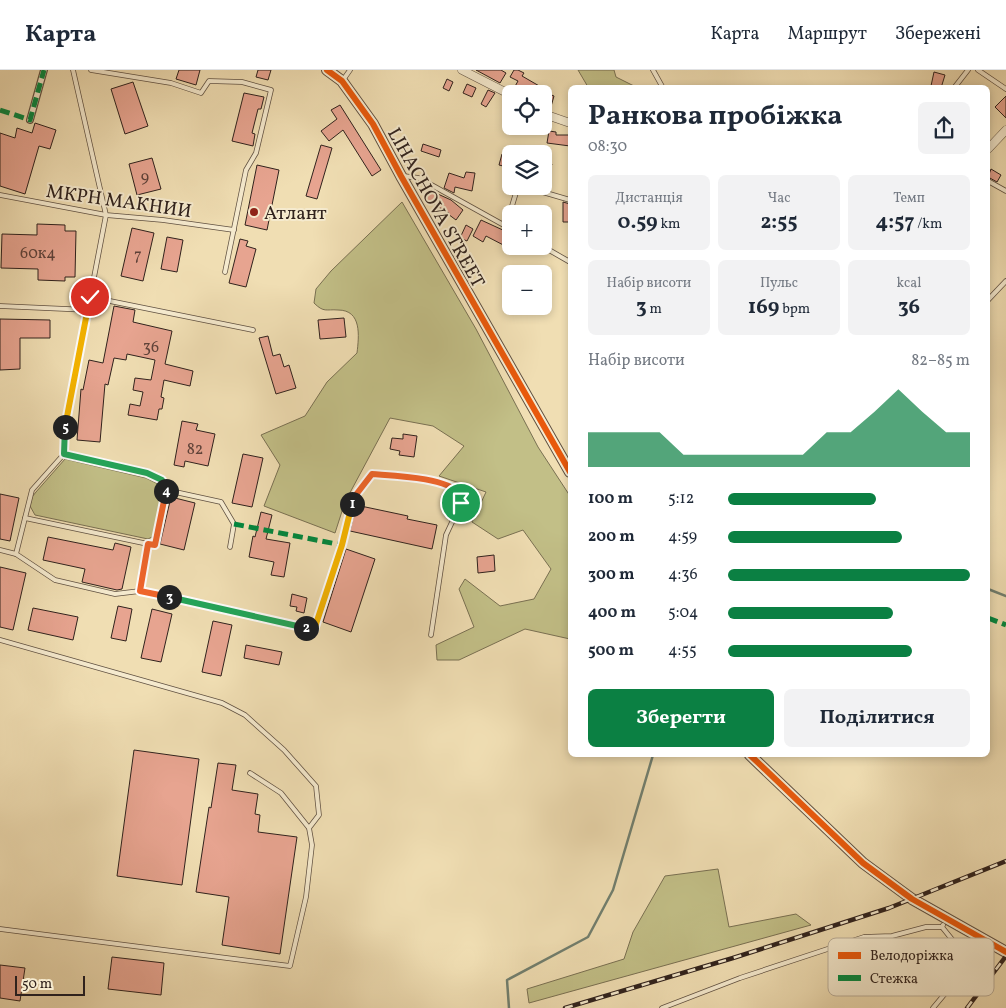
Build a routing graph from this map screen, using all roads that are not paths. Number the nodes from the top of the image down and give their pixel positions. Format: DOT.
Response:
graph roads {
  1 [pos="44,70"];
  2 [pos="73,70"];
  3 [pos="91,70"];
  4 [pos="326,70"];
  5 [pos="350,70"];
  6 [pos="462,70"];
  7 [pos="652,70"];
  8 [pos="968,70"];
  9 [pos="978,70"];
  10 [pos="342,81"];
  11 [pos="662,85"];
  12 [pos="956,85"];
  13 [pos="1006,89"];
  14 [pos="502,90"];
  15 [pos="552,117"];
  16 [pos="30,120"];
  17 [pos="568,122"];
  18 [pos="1006,130"];
  19 [pos="990,147"];
  20 [pos="401,176"];
  21 [pos="990,182"];
  22 [pos="1006,191"];
  23 [pos="0,195"];
  24 [pos="552,195"];
  25 [pos="568,199"];
  26 [pos="106,215"];
  27 [pos="502,224"];
  28 [pos="234,230"];
  29 [pos="552,252"];
  30 [pos="568,261"];
  31 [pos="225,272"];
  32 [pos="1006,281"];
  33 [pos="90,297"];
  34 [pos="990,298"];
  35 [pos="0,306"];
  36 [pos="88,310"];
  37 [pos="253,330"];
  38 [pos="64,454"];
  39 [pos="568,468"];
  40 [pos="166,490"];
  41 [pos="25,518"];
  42 [pos="148,544"];
  43 [pos="230,546"];
  44 [pos="0,550"];
  45 [pos="16,554"];
  46 [pos="140,591"];
  47 [pos="431,635"];
  48 [pos="0,640"];
  49 [pos="752,757"];
  50 [pos="250,773"];
  51 [pos="309,828"];
  52 [pos="944,922"];
  53 [pos="0,929"];
  54 [pos="861,938"];
  55 [pos="954,938"];
  56 [pos="977,938"];
  57 [pos="994,946"];
  58 [pos="828,949"];
  59 [pos="1006,952"];
  60 [pos="943,996"];
  61 [pos="662,1008"];
  62 [pos="933,1008"];
  1 -- 16 [label="street"];
  2 -- 26 [label="lane"];
  3 -- 28 [label="lane"];
  4 -- 10 [label="street, LIHACHOVA STREET"];
  5 -- 10 [label="lane"];
  6 -- 14 [label="street"];
  7 -- 11 [label="lane"];
  8 -- 12 [label="lane"];
  9 -- 13 [label="lane"];
  10 -- 20 [label="street, LIHACHOVA STREET"];
  15 -- 17 [label="street"];
  18 -- 19 [label="street"];
  20 -- 27 [label="lane"];
  20 -- 39 [label="street, LIHACHOVA STREET"];
  21 -- 22 [label="lane"];
  23 -- 26 [label="lane, МКРН МАКНИИ"];
  24 -- 25 [label="lane"];
  26 -- 28 [label="lane, МКРН МАКНИИ"];
  26 -- 33 [label="lane"];
  28 -- 31 [label="lane"];
  29 -- 30 [label="lane"];
  32 -- 34 [label="lane"];
  33 -- 36 [label="lane"];
  33 -- 37 [label="lane"];
  35 -- 36 [label="lane"];
  36 -- 38 [label="lane"];
  38 -- 40 [label="lane"];
  38 -- 41 [label="lane"];
  40 -- 42 [label="lane"];
  40 -- 43 [label="lane"];
  41 -- 42 [label="lane"];
  41 -- 45 [label="lane"];
  42 -- 46 [label="lane"];
  44 -- 45 [label="lane"];
  45 -- 46 [label="lane"];
  46 -- 47 [label="lane"];
  48 -- 51 [label="lane"];
  49 -- 52 [label="street"];
  50 -- 51 [label="lane"];
  51 -- 53 [label="lane"];
  52 -- 54 [label="lane"];
  52 -- 55 [label="lane"];
  52 -- 56 [label="street"];
  57 -- 59 [label="street"];
  58 -- 61 [label="lane"];
  60 -- 62 [label="lane"];
}
